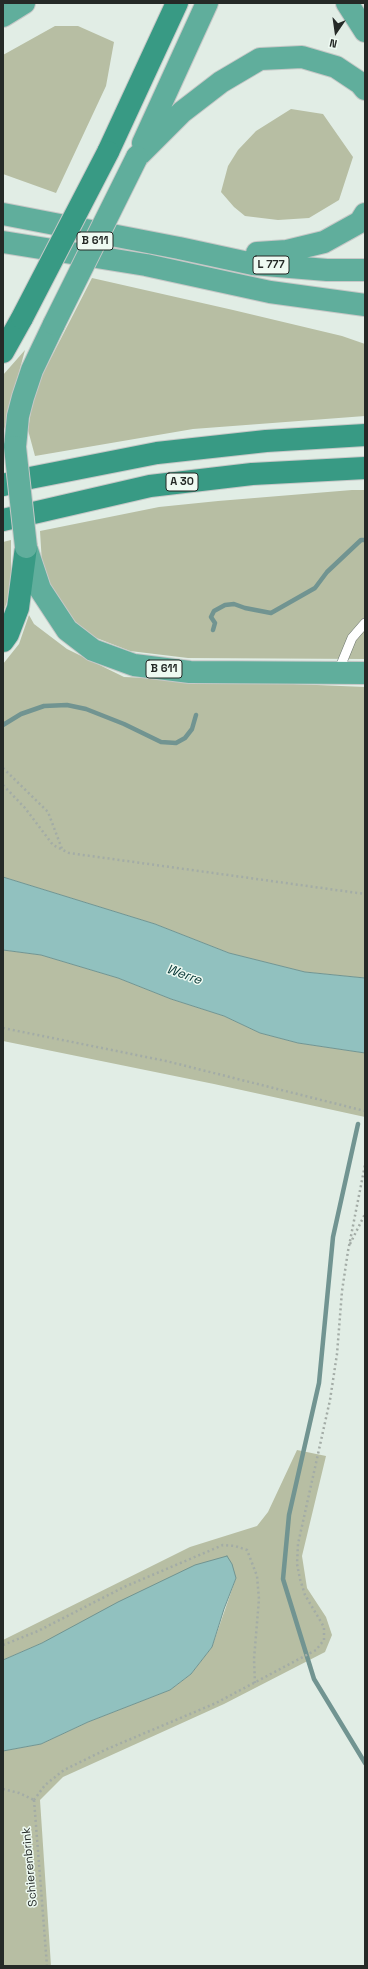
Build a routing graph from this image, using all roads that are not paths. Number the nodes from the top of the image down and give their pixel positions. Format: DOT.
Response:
graph roads {
  1 [pos="24,3"];
  2 [pos="177,3"];
  3 [pos="207,3"];
  4 [pos="347,3"];
  5 [pos="3,16"];
  6 [pos="365,31"];
  7 [pos="365,89"];
  8 [pos="137,157"];
  9 [pos="3,214"];
  10 [pos="365,214"];
  11 [pos="3,242"];
  12 [pos="179,248"];
  13 [pos="365,270"];
  14 [pos="365,305"];
  15 [pos="22,318"];
  16 [pos="3,340"];
  17 [pos="3,352"];
  18 [pos="365,435"];
  19 [pos="365,468"];
  20 [pos="3,485"];
  21 [pos="3,520"];
  22 [pos="26,547"];
  23 [pos="365,623"];
  24 [pos="3,641"];
  25 [pos="338,672"];
  26 [pos="365,673"];
  1 -- 5 [label="highway"];
  2 -- 15 [label="highway, bridge"];
  3 -- 8 [label="highway, B 611"];
  4 -- 6 [label="highway"];
  7 -- 8 [label="highway"];
  8 -- 22 [label="highway, B 611, bridge"];
  9 -- 12 [label="highway, L 777"];
  10 -- 12 [label="highway"];
  11 -- 14 [label="highway, L 777"];
  12 -- 13 [label="highway, L 777"];
  15 -- 16 [label="highway"];
  15 -- 17 [label="highway"];
  18 -- 20 [label="highway"];
  19 -- 21 [label="highway, A 30"];
  22 -- 24 [label="highway"];
  22 -- 25 [label="highway, B 611"];
  23 -- 25 [label="lane"];
  25 -- 26 [label="highway, B 611"];
}
